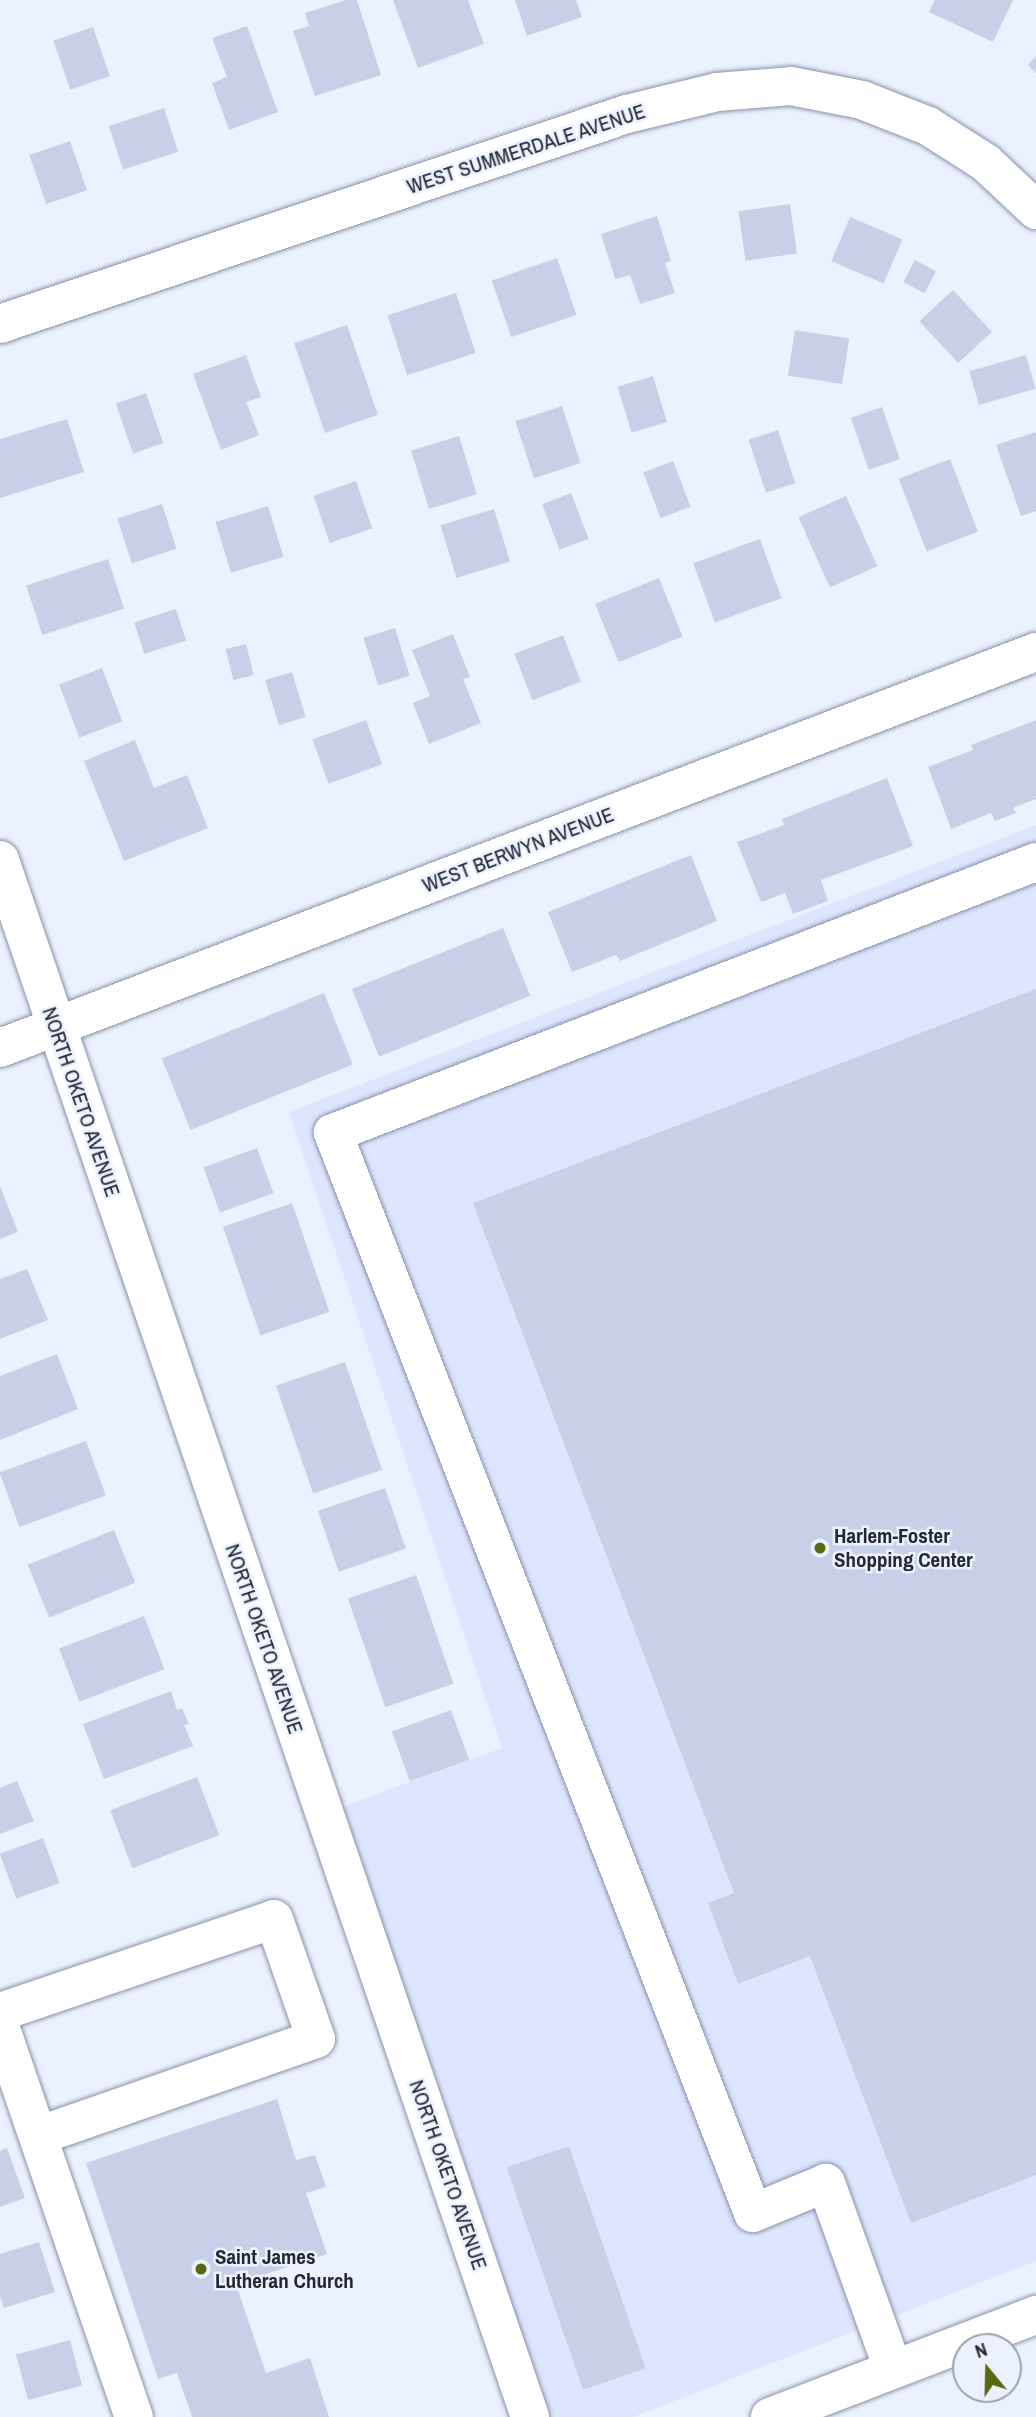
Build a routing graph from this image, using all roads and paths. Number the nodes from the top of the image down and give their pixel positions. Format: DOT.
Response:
graph roads {
  1 [pos="1036,210"];
  2 [pos="0,324"];
  3 [pos="1036,652"];
  4 [pos="0,860"];
  5 [pos="1036,862"];
  6 [pos="55,1027"];
  7 [pos="0,1048"];
  8 [pos="0,2012"];
  9 [pos="0,2026"];
  10 [pos="38,2136"];
  11 [pos="1036,2315"];
  12 [pos="893,2369"];
  13 [pos="134,2417"];
  14 [pos="530,2417"];
  15 [pos="770,2417"];
  1 -- 2 [label="street, WEST SUMMERDALE AVENUE"];
  3 -- 6 [label="street, WEST BERWYN AVENUE"];
  4 -- 6 [label="street, NORTH OKETO AVENUE"];
  5 -- 12 [label="street"];
  6 -- 7 [label="street, WEST BERWYN AVENUE"];
  6 -- 14 [label="street, NORTH OKETO AVENUE"];
  8 -- 10 [label="street"];
  9 -- 10 [label="street"];
  10 -- 13 [label="street"];
  11 -- 12 [label="street"];
  12 -- 15 [label="street"];
}
